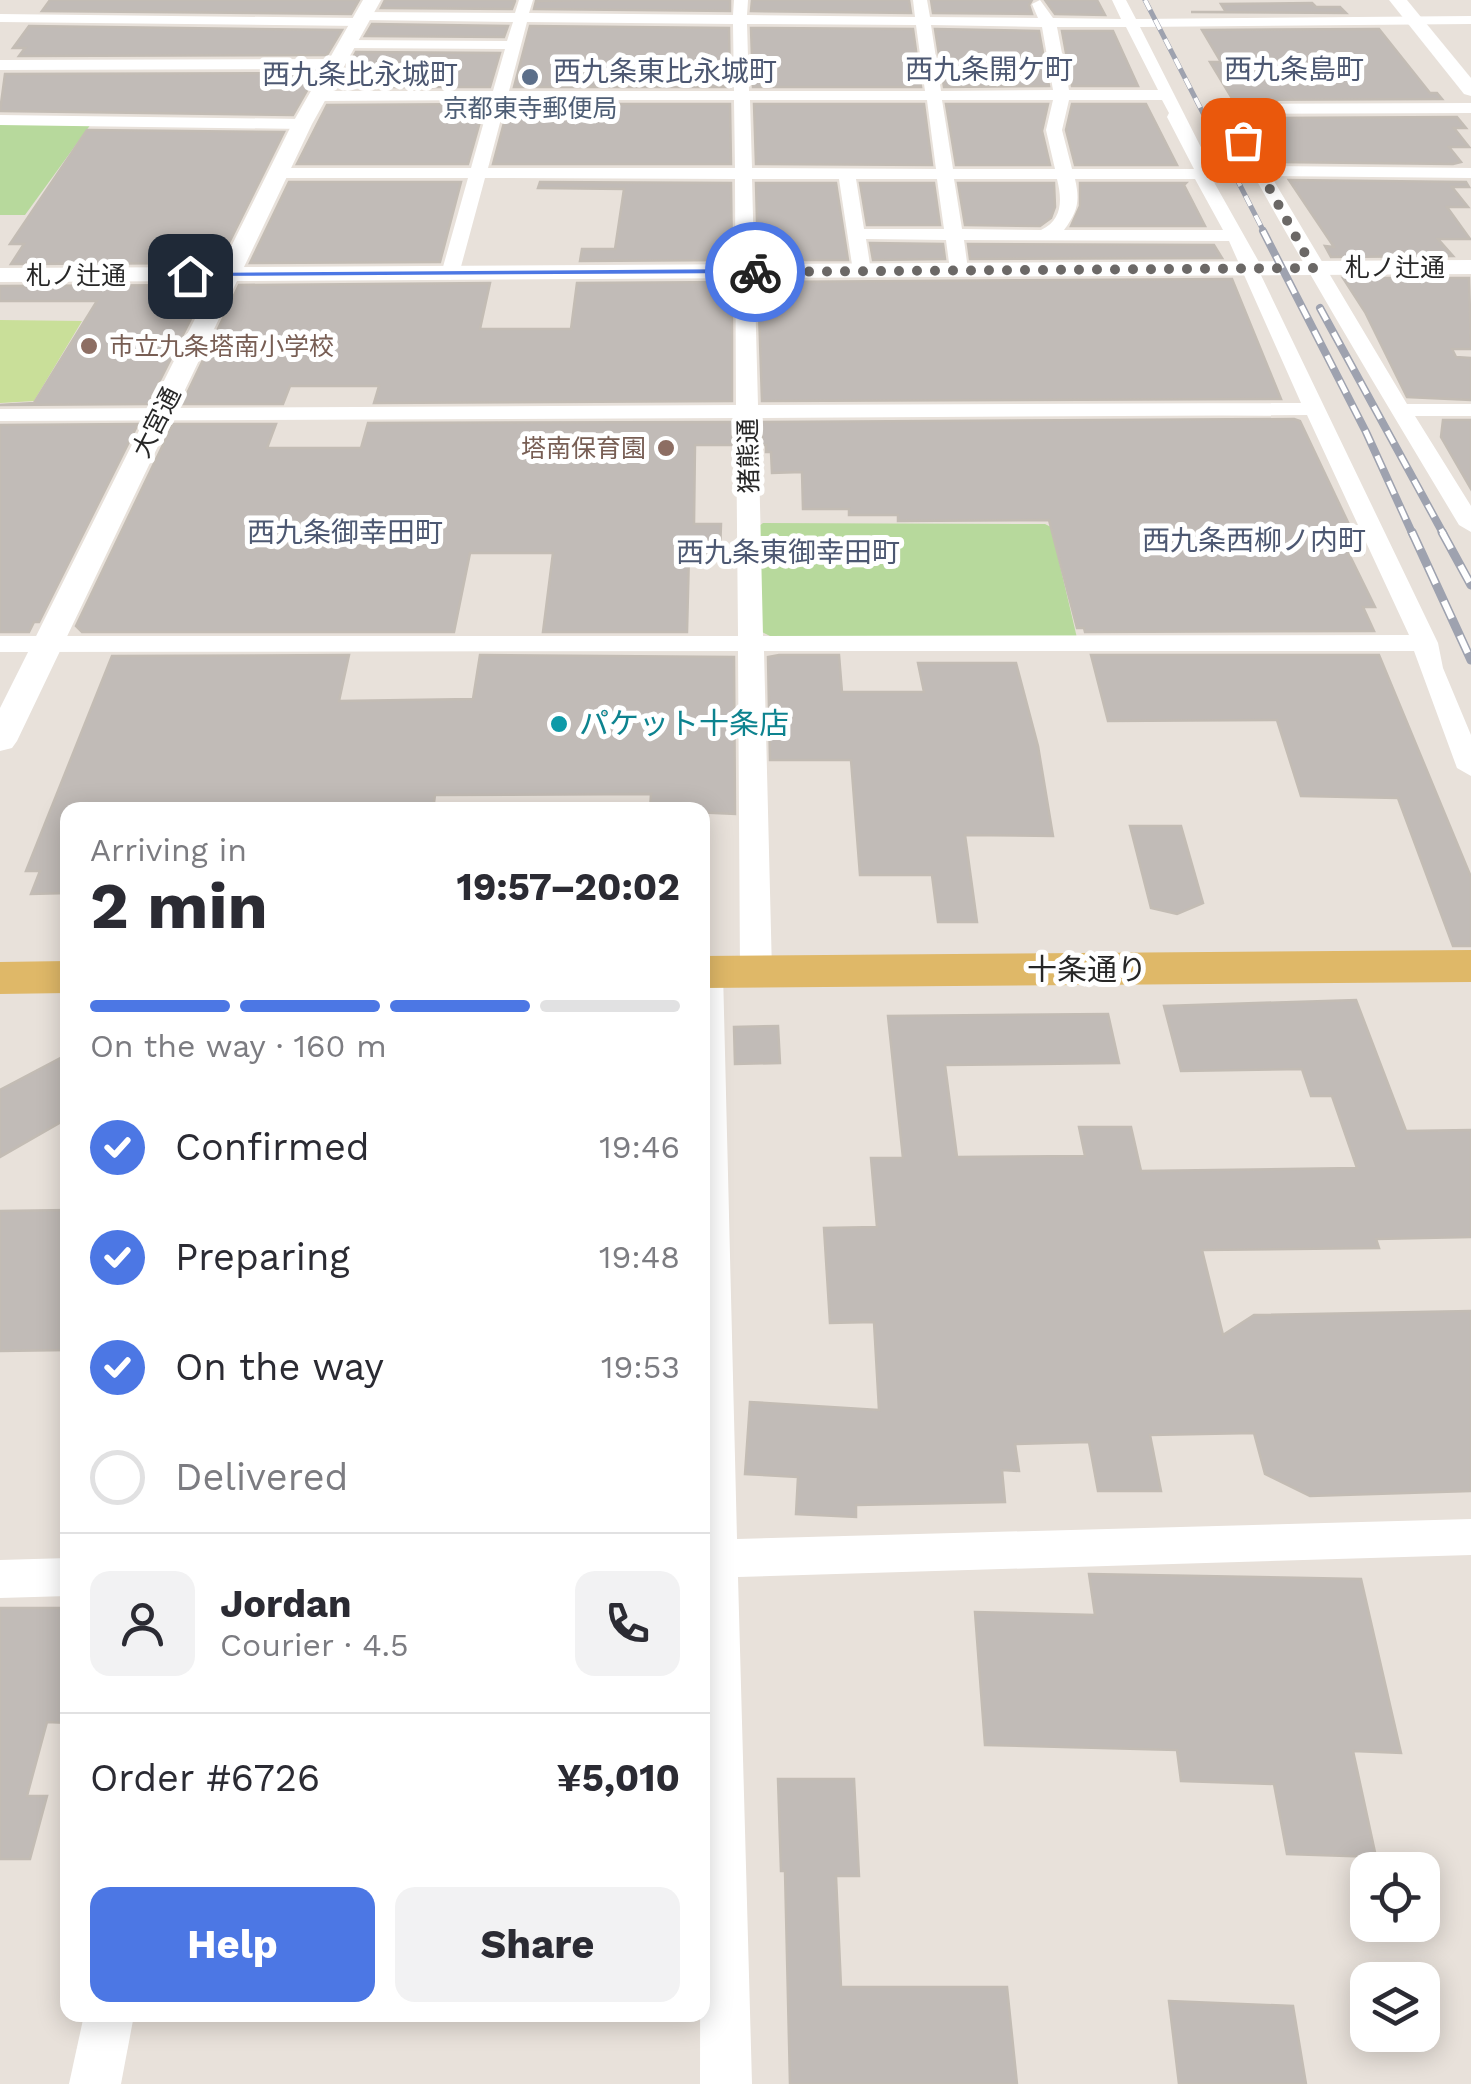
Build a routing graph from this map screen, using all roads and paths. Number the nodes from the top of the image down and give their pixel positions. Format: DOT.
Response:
graph roads {
  1 [pos="39,0"];
  2 [pos="195,0"];
  3 [pos="742,0"];
  4 [pos="920,0"];
  5 [pos="1038,0"];
  6 [pos="1119,0"];
  7 [pos="1398,0"];
  8 [pos="1420,0"];
  9 [pos="1175,7"];
  10 [pos="524,9"];
  11 [pos="0,18"];
  12 [pos="24,18"];
  13 [pos="742,18"];
  14 [pos="176,20"];
  15 [pos="922,20"];
  16 [pos="1413,20"];
  17 [pos="1438,20"];
  18 [pos="1471,20"];
  19 [pos="1046,22"];
  20 [pos="1131,23"];
  21 [pos="1181,23"];
  22 [pos="355,29"];
  23 [pos="12,34"];
  24 [pos="513,45"];
  25 [pos="1471,58"];
  26 [pos="0,66"];
  27 [pos="1466,89"];
  28 [pos="742,94"];
  29 [pos="500,95"];
  30 [pos="935,95"];
  31 [pos="1062,95"];
  32 [pos="1167,95"];
  33 [pos="317,96"];
  34 [pos="1471,108"];
  35 [pos="1177,113"];
  36 [pos="1147,114"];
  37 [pos="1076,115"];
  38 [pos="929,116"];
  39 [pos="958,116"];
  40 [pos="1038,116"];
  41 [pos="1058,116"];
  42 [pos="0,120"];
  43 [pos="302,124"];
  44 [pos="1261,171"];
  45 [pos="281,173"];
  46 [pos="1471,173"];
  47 [pos="477,174"];
  48 [pos="1201,174"];
  49 [pos="743,175"];
  50 [pos="847,175"];
  51 [pos="946,175"];
  52 [pos="1063,175"];
  53 [pos="857,234"];
  54 [pos="954,234"];
  55 [pos="1043,235"];
  56 [pos="1236,236"];
  57 [pos="1471,266"];
  58 [pos="1313,268"];
  59 [pos="1250,269"];
  60 [pos="959,270"];
  61 [pos="745,272"];
  62 [pos="862,272"];
  63 [pos="450,274"];
  64 [pos="0,275"];
  65 [pos="230,276"];
  66 [pos="1318,409"];
  67 [pos="1400,410"];
  68 [pos="1471,410"];
  69 [pos="747,412"];
  70 [pos="160,414"];
  71 [pos="0,415"];
  72 [pos="1471,525"];
  73 [pos="750,643"];
  74 [pos="1424,643"];
  75 [pos="0,644"];
  76 [pos="46,644"];
  77 [pos="0,741"];
  78 [pos="1471,768"];
  79 [pos="1471,966"];
  80 [pos="710,972"];
  81 [pos="756,972"];
  82 [pos="0,978"];
  83 [pos="60,978"];
  84 [pos="1471,1537"];
  85 [pos="710,1559"];
  86 [pos="60,1578"];
  87 [pos="0,1580"];
  88 [pos="108,2022"];
  89 [pos="95,2084"];
  90 [pos="726,2084"];
  1 -- 12 [label="street"];
  2 -- 14 [label="street"];
  3 -- 13 [label="street, 猪熊通"];
  4 -- 15 [label="street"];
  5 -- 19 [label="street"];
  6 -- 20 [label="street"];
  7 -- 16 [label="street"];
  8 -- 17 [label="street"];
  9 -- 21 [label="street"];
  10 -- 13 [label="street"];
  10 -- 22 [label="street"];
  10 -- 24 [label="street"];
  11 -- 12 [label="street"];
  12 -- 14 [label="street"];
  12 -- 23 [label="street"];
  13 -- 15 [label="street"];
  13 -- 28 [label="street, 猪熊通"];
  14 -- 22 [label="street"];
  15 -- 19 [label="street"];
  15 -- 30 [label="street"];
  16 -- 17 [label="street"];
  16 -- 21 [label="street"];
  16 -- 27 [label="street"];
  17 -- 18 [label="street"];
  17 -- 25 [label="street"];
  19 -- 20 [label="street"];
  19 -- 31 [label="street"];
  20 -- 21 [label="street"];
  20 -- 32 [label="street"];
  22 -- 24 [label="street"];
  22 -- 26 [label="street"];
  22 -- 33 [label="street, 大宮通"];
  24 -- 29 [label="street"];
  28 -- 29 [label="street"];
  28 -- 30 [label="street"];
  28 -- 49 [label="street, 猪熊通"];
  29 -- 33 [label="street"];
  29 -- 47 [label="street"];
  30 -- 31 [label="street"];
  30 -- 38 [label="street"];
  31 -- 32 [label="street"];
  31 -- 41 [label="street"];
  32 -- 35 [label="street"];
  33 -- 43 [label="street, 大宮通"];
  34 -- 44 [label="street"];
  35 -- 36 [label="street"];
  35 -- 48 [label="street"];
  37 -- 41 [label="street"];
  38 -- 39 [label="street"];
  38 -- 51 [label="street"];
  40 -- 41 [label="street"];
  41 -- 52 [label="street"];
  42 -- 43 [label="street"];
  43 -- 45 [label="street, 大宮通"];
  44 -- 46 [label="street"];
  44 -- 58 [label="street"];
  45 -- 47 [label="street"];
  45 -- 65 [label="street, 大宮通"];
  47 -- 49 [label="street"];
  47 -- 63 [label="street"];
  48 -- 52 [label="street"];
  48 -- 56 [label="street"];
  49 -- 50 [label="street"];
  49 -- 61 [label="street, 猪熊通"];
  50 -- 51 [label="street"];
  50 -- 53 [label="street"];
  51 -- 52 [label="street"];
  51 -- 54 [label="street"];
  52 -- 55 [label="street"];
  53 -- 54 [label="street"];
  53 -- 62 [label="street"];
  54 -- 55 [label="street"];
  54 -- 60 [label="street"];
  55 -- 56 [label="street"];
  56 -- 59 [label="street"];
  57 -- 58 [label="street, 札ノ辻通"];
  58 -- 59 [label="street, 札ノ辻通"];
  58 -- 67 [label="street"];
  59 -- 60 [label="street, 札ノ辻通"];
  59 -- 66 [label="street"];
  60 -- 62 [label="street, 札ノ辻通"];
  61 -- 62 [label="street, 札ノ辻通"];
  61 -- 63 [label="street, 札ノ辻通"];
  61 -- 69 [label="street, 猪熊通"];
  63 -- 65 [label="street, 札ノ辻通"];
  64 -- 65 [label="street, 札ノ辻通"];
  65 -- 70 [label="street, 大宮通"];
  66 -- 69 [label="street"];
  66 -- 74 [label="street"];
  67 -- 68 [label="street"];
  67 -- 72 [label="street"];
  69 -- 70 [label="street"];
  69 -- 73 [label="street, 猪熊通"];
  70 -- 71 [label="street"];
  70 -- 76 [label="street, 大宮通"];
  73 -- 74 [label="street"];
  73 -- 76 [label="street"];
  73 -- 81 [label="street, 猪熊通"];
  74 -- 78 [label="street"];
  75 -- 76 [label="street"];
  76 -- 77 [label="street, 大宮通"];
  79 -- 81 [label="main road, 十条通り"];
  80 -- 81 [label="main road, 十条通り"];
  82 -- 83 [label="main road"];
  84 -- 85 [label="street"];
  85 -- 90 [label="street"];
  86 -- 87 [label="street"];
  88 -- 89 [label="street"];
}
